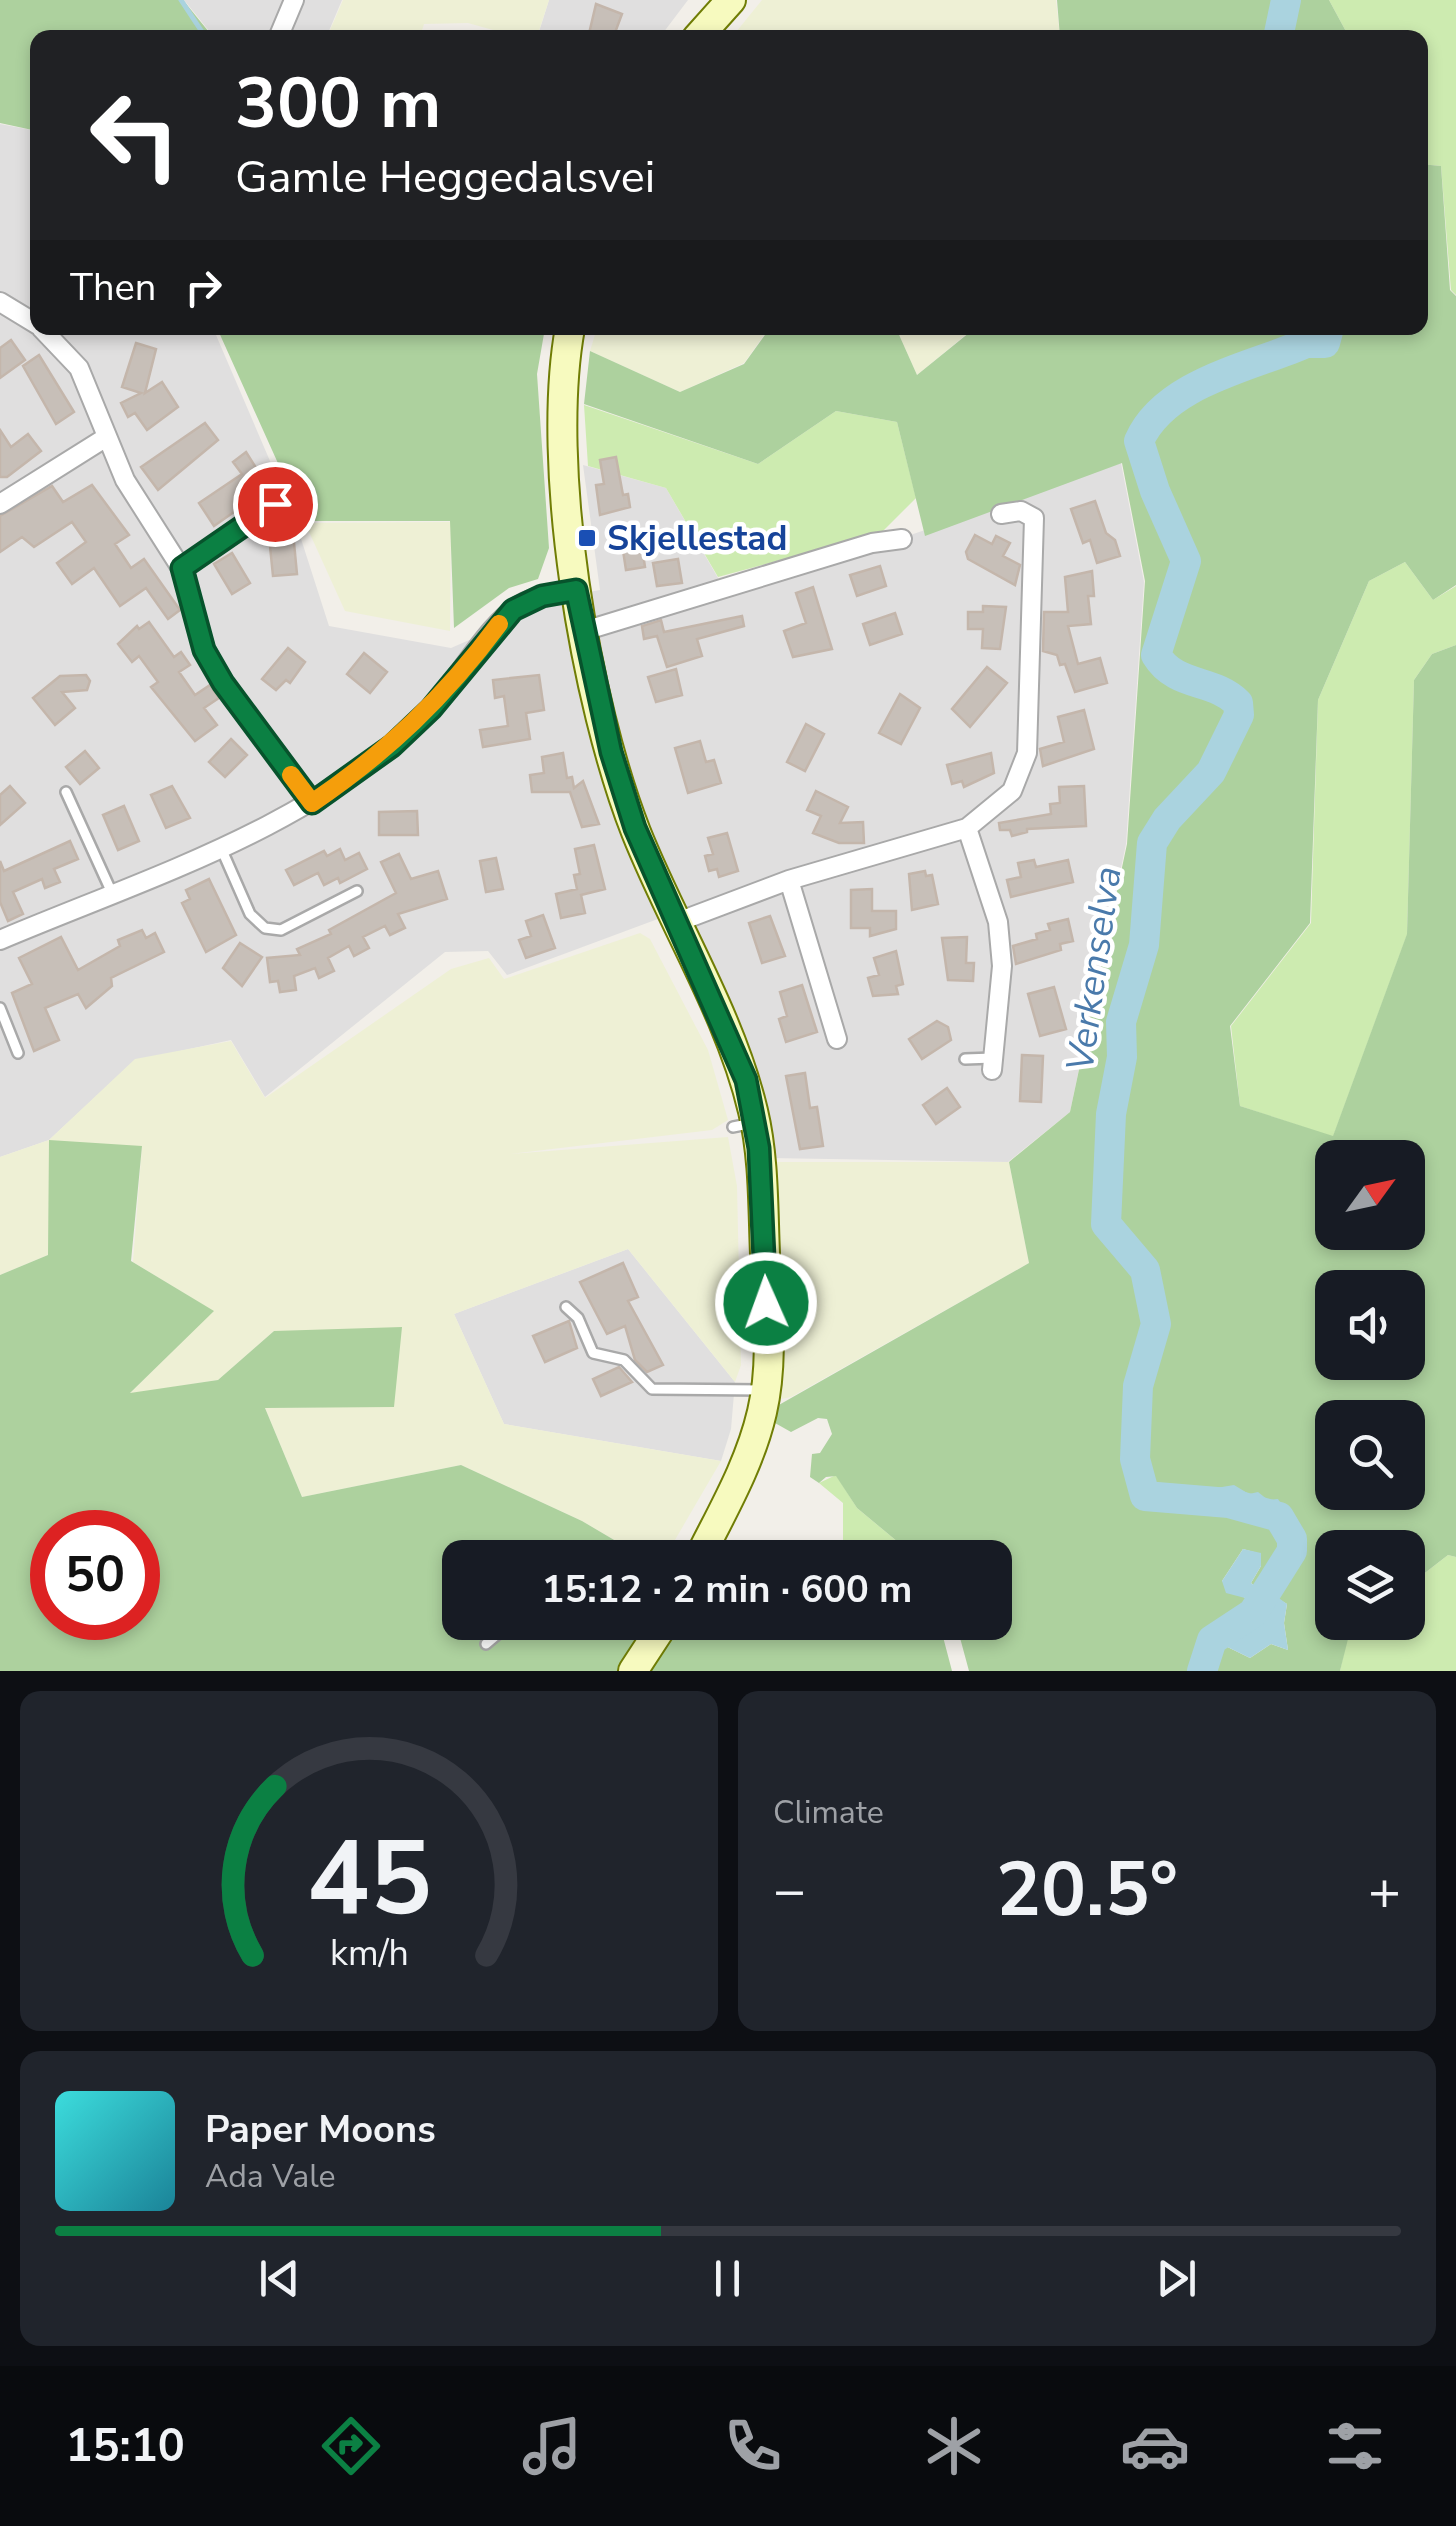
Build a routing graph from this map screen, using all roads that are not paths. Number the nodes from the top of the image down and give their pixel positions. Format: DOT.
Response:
graph roads {
  1 [pos="294,0"];
  2 [pos="731,0"];
  3 [pos="281,30"];
  4 [pos="704,30"];
  5 [pos="0,302"];
  6 [pos="30,320"];
  7 [pos="47,335"];
  8 [pos="569,335"];
  9 [pos="106,438"];
  10 [pos="0,504"];
  11 [pos="275,504"];
  12 [pos="1001,514"];
  13 [pos="902,540"];
  14 [pos="182,568"];
  15 [pos="576,590"];
  16 [pos="584,632"];
  17 [pos="66,792"];
  18 [pos="312,803"];
  19 [pos="967,828"];
  20 [pos="220,848"];
  21 [pos="789,880"];
  22 [pos="357,891"];
  23 [pos="112,893"];
  24 [pos="674,923"];
  25 [pos="0,940"];
  26 [pos="0,1008"];
  27 [pos="836,1040"];
  28 [pos="18,1053"];
  29 [pos="965,1059"];
  30 [pos="993,1064"];
  31 [pos="566,1308"];
  32 [pos="766,1390"];
  33 [pos="709,1540"];
  34 [pos="491,1640"];
  35 [pos="653,1640"];
  36 [pos="486,1644"];
  37 [pos="633,1671"];
  1 -- 3 [label="street"];
  2 -- 4 [label="main road"];
  5 -- 6 [label="street"];
  7 -- 9 [label="street"];
  8 -- 15 [label="main road"];
  9 -- 10 [label="street"];
  9 -- 14 [label="street"];
  11 -- 14 [label="lane"];
  12 -- 19 [label="street"];
  13 -- 16 [label="street"];
  14 -- 18 [label="street"];
  15 -- 16 [label="main road"];
  15 -- 18 [label="street"];
  16 -- 24 [label="main road"];
  17 -- 23 [label="lane"];
  18 -- 20 [label="street"];
  19 -- 21 [label="street"];
  19 -- 30 [label="street"];
  20 -- 22 [label="lane"];
  20 -- 23 [label="street"];
  21 -- 24 [label="street"];
  21 -- 27 [label="street"];
  23 -- 25 [label="street"];
  24 -- 32 [label="main road"];
  26 -- 28 [label="lane"];
  29 -- 30 [label="lane"];
  31 -- 32 [label="lane"];
  32 -- 33 [label="main road"];
  34 -- 36 [label="lane"];
  35 -- 37 [label="main road"];
}
